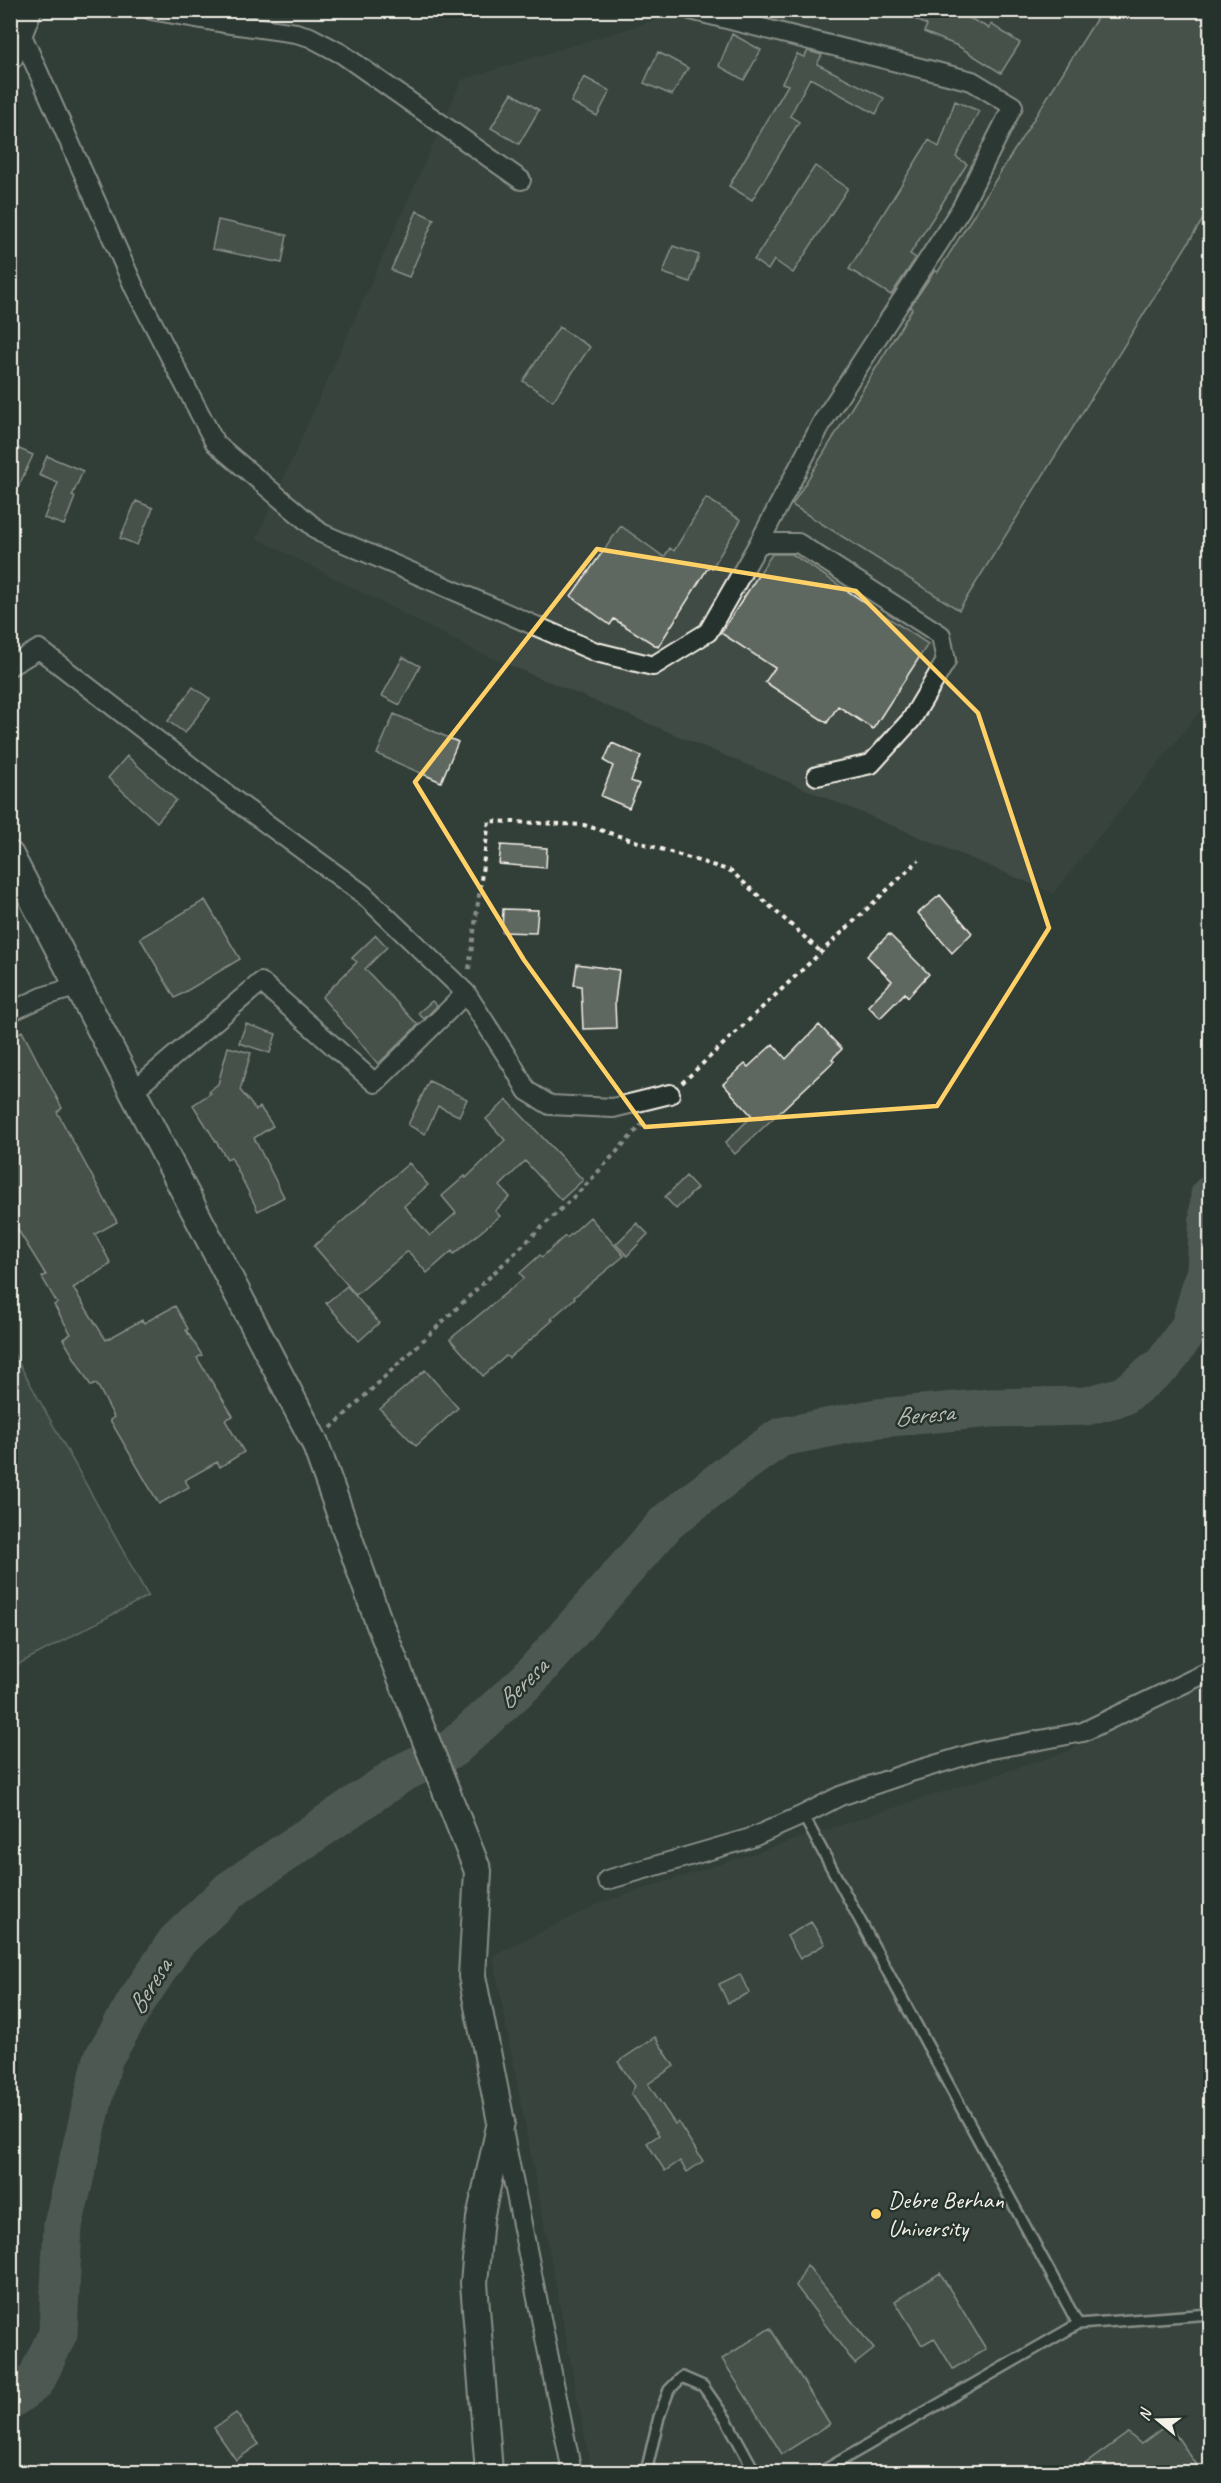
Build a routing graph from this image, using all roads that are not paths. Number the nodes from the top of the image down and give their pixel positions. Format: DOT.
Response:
graph roads {
  1 [pos="151,10"];
  2 [pos="239,10"];
  3 [pos="691,10"];
  4 [pos="24,21"];
  5 [pos="224,23"];
  6 [pos="10,56"];
  7 [pos="521,180"];
  8 [pos="759,543"];
  9 [pos="10,666"];
  10 [pos="817,776"];
  11 [pos="10,855"];
  12 [pos="79,986"];
  13 [pos="466,993"];
  14 [pos="10,1012"];
  15 [pos="133,1091"];
  16 [pos="670,1094"];
  17 [pos="1210,1671"];
  18 [pos="803,1815"];
  19 [pos="607,1880"];
  20 [pos="501,2122"];
  21 [pos="1210,2314"];
  22 [pos="1078,2324"];
  23 [pos="489,2472"];
  24 [pos="572,2472"];
  25 [pos="646,2472"];
  26 [pos="755,2472"];
  27 [pos="821,2472"];
  1 -- 5 [label="street"];
  2 -- 5 [label="street"];
  3 -- 8 [label="street"];
  4 -- 6 [label="main road"];
  4 -- 8 [label="street"];
  5 -- 7 [label="street"];
  8 -- 10 [label="street"];
  9 -- 13 [label="street"];
  11 -- 12 [label="main road"];
  12 -- 14 [label="street"];
  12 -- 15 [label="main road"];
  13 -- 15 [label="street"];
  13 -- 16 [label="street"];
  15 -- 20 [label="main road"];
  17 -- 18 [label="street"];
  18 -- 19 [label="street"];
  18 -- 22 [label="lane"];
  20 -- 23 [label="main road"];
  20 -- 24 [label="street"];
  21 -- 22 [label="lane"];
  22 -- 27 [label="lane"];
  25 -- 26 [label="lane"];
}
